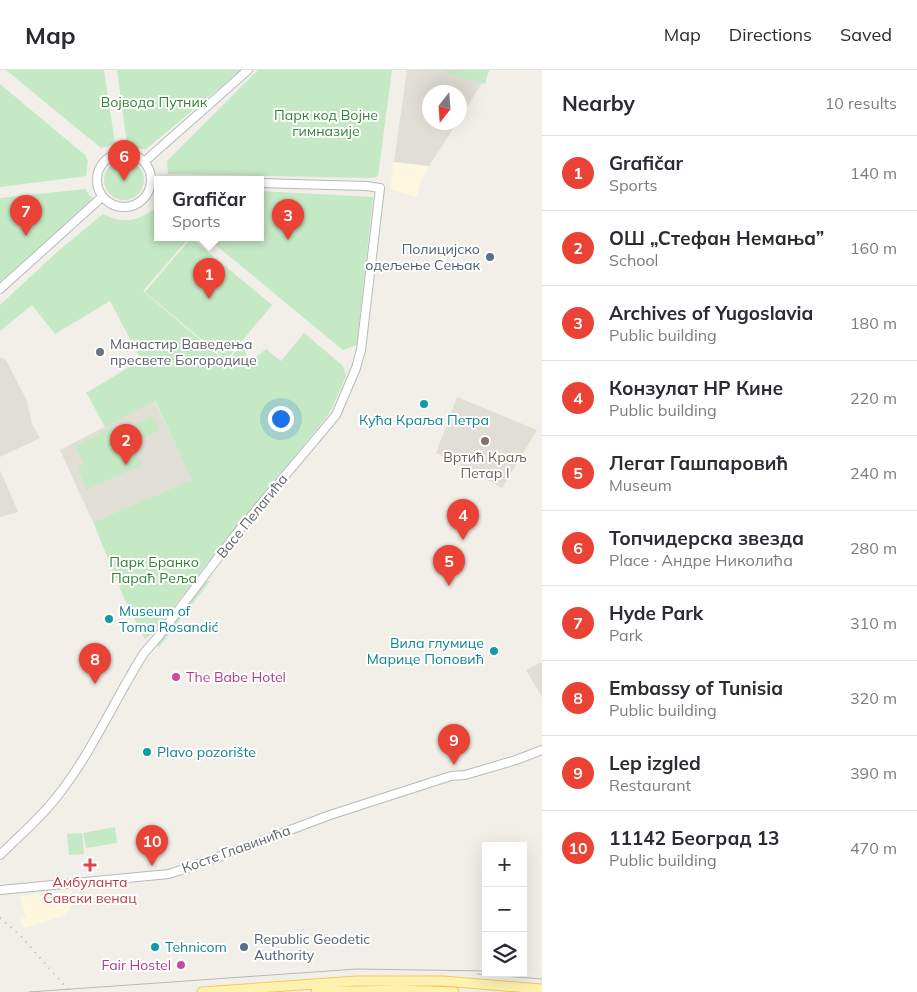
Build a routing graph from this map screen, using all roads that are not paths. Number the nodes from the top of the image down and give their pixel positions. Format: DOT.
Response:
graph roads {
  1 [pos="248,70"];
  2 [pos="144,162"];
  3 [pos="154,180"];
  4 [pos="264,183"];
  5 [pos="102,197"];
  6 [pos="0,290"];
  7 [pos="542,750"];
  8 [pos="0,855"];
  9 [pos="0,890"];
  10 [pos="542,989"];
  11 [pos="202,992"];
  12 [pos="316,992"];
  13 [pos="454,992"];
  1 -- 2 [label="street"];
  2 -- 3 [label="street"];
  2 -- 5 [label="street"];
  3 -- 5 [label="street"];
  4 -- 8 [label="street, Васе Пелагића"];
  5 -- 6 [label="street"];
  7 -- 9 [label="street, Косте Главинића"];
  10 -- 11 [label="main road"];
  12 -- 13 [label="main road"];
}
